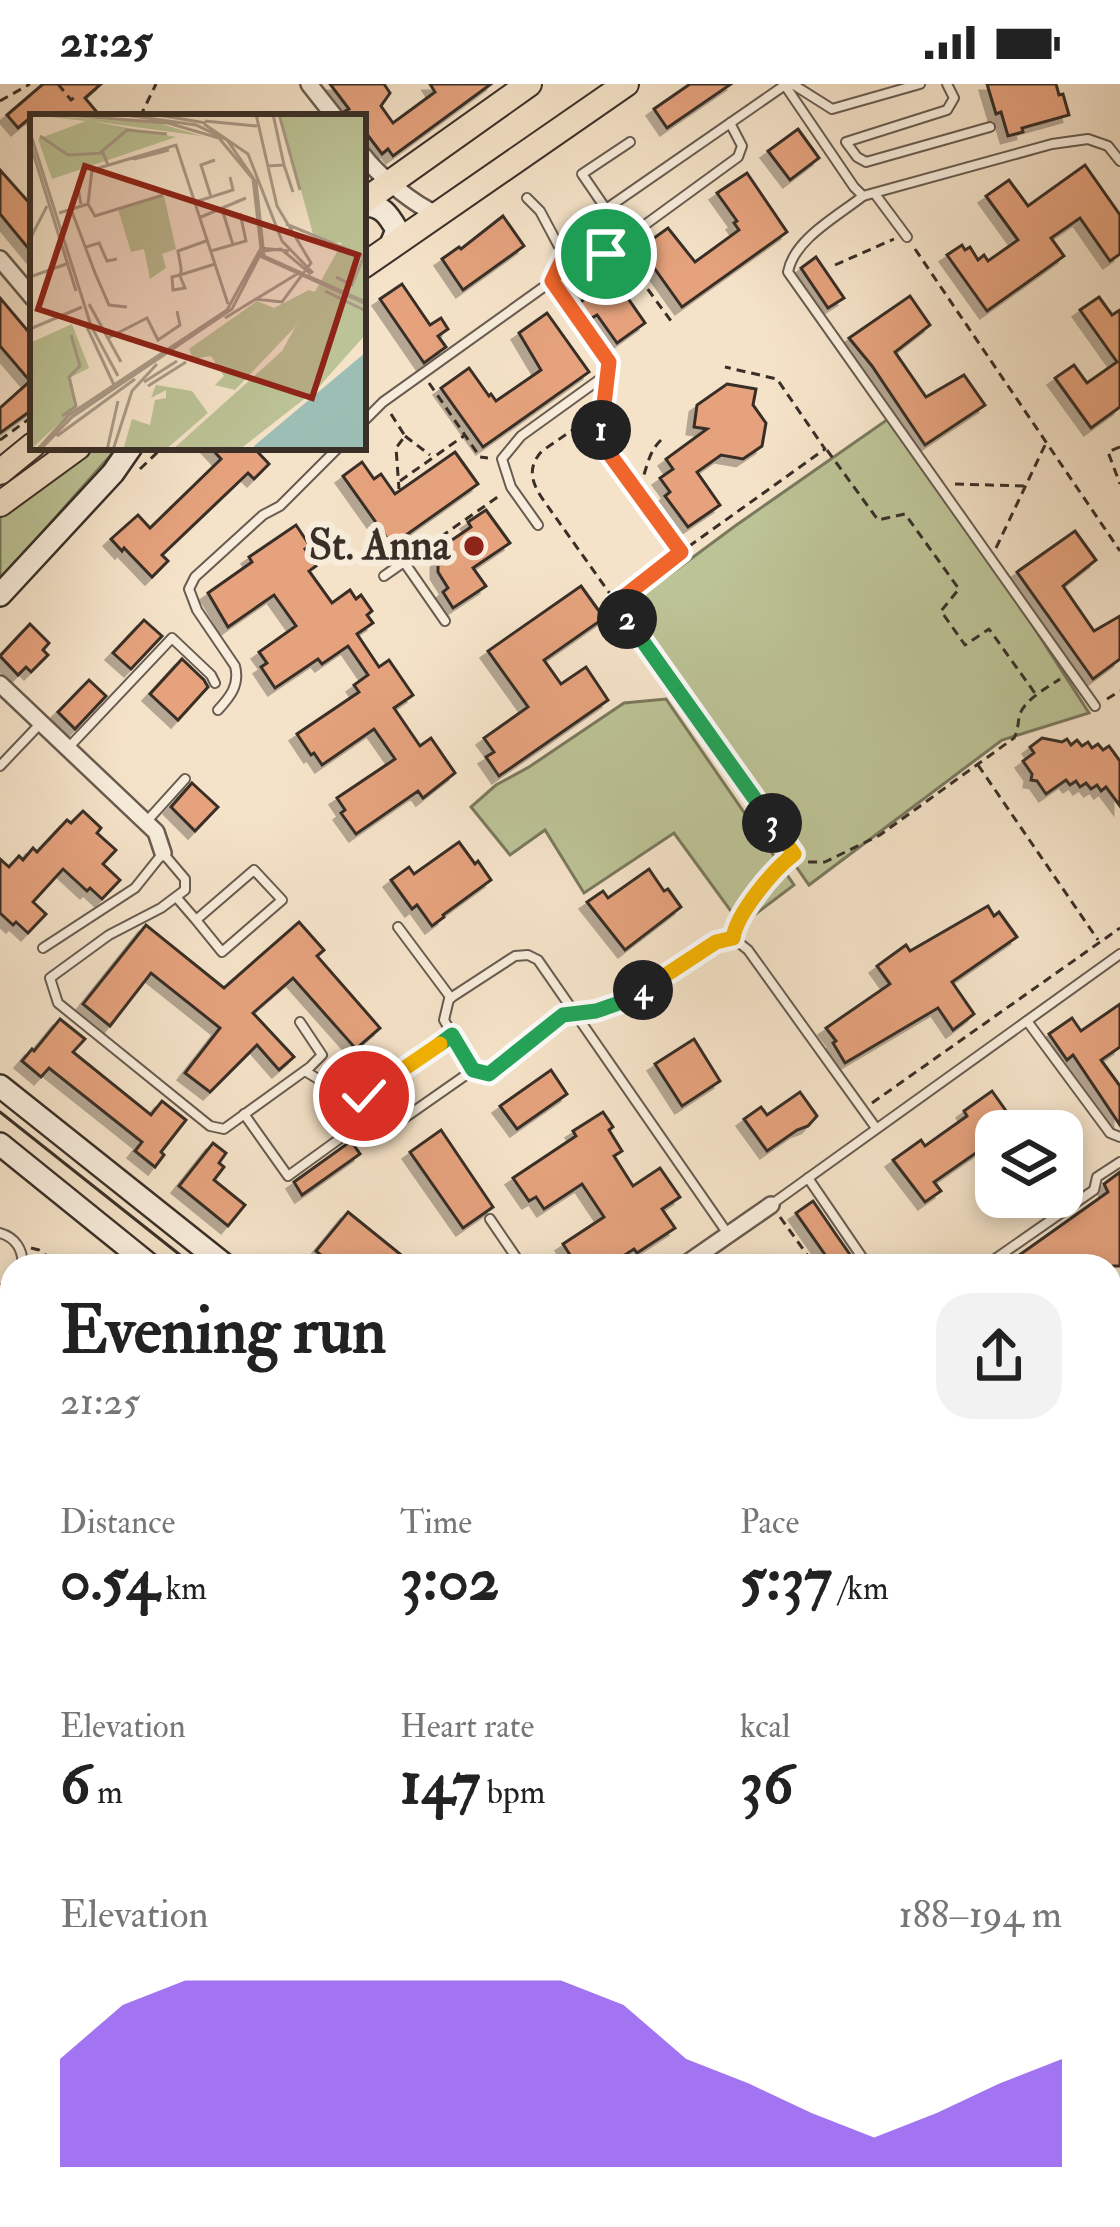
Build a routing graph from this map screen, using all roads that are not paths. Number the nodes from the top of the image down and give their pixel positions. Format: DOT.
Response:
graph roads {
  1 [pos="309,84"];
  2 [pos="530,84"];
  3 [pos="626,84"];
  4 [pos="785,84"];
  5 [pos="794,84"];
  6 [pos="920,84"];
  7 [pos="946,84"];
  8 [pos="332,114"];
  9 [pos="730,123"];
  10 [pos="990,128"];
  11 [pos="630,142"];
  12 [pos="366,159"];
  13 [pos="1120,161"];
  14 [pos="392,182"];
  15 [pos="875,194"];
  16 [pos="863,196"];
  17 [pos="527,198"];
  18 [pos="366,201"];
  19 [pos="366,203"];
  20 [pos="606,208"];
  21 [pos="437,214"];
  22 [pos="591,237"];
  23 [pos="907,237"];
  24 [pos="390,248"];
  25 [pos="564,256"];
  26 [pos="0,259"];
  27 [pos="366,264"];
  28 [pos="552,281"];
  29 [pos="30,294"];
  30 [pos="366,419"];
  31 [pos="30,444"];
  32 [pos="30,446"];
  33 [pos="74,450"];
  34 [pos="128,450"];
  35 [pos="140,450"];
  36 [pos="336,450"];
  37 [pos="0,458"];
  38 [pos="0,472"];
  39 [pos="113,473"];
  40 [pos="0,504"];
  41 [pos="538,525"];
  42 [pos="384,576"];
  43 [pos="0,595"];
  44 [pos="446,621"];
  45 [pos="214,683"];
  46 [pos="0,684"];
  47 [pos="1095,706"];
  48 [pos="218,710"];
  49 [pos="41,723"];
  50 [pos="68,748"];
  51 [pos="0,766"];
  52 [pos="185,779"];
  53 [pos="146,822"];
  54 [pos="164,853"];
  55 [pos="177,898"];
  56 [pos="196,920"];
  57 [pos="398,927"];
  58 [pos="43,947"];
  59 [pos="1120,954"];
  60 [pos="451,998"];
  61 [pos="573,1013"];
  62 [pos="1027,1021"];
  63 [pos="301,1022"];
  64 [pos="452,1035"];
  65 [pos="473,1070"];
  66 [pos="304,1071"];
  67 [pos="0,1086"];
  68 [pos="244,1114"];
  69 [pos="876,1128"];
  70 [pos="1120,1137"];
  71 [pos="0,1144"];
  72 [pos="1120,1162"];
  73 [pos="808,1178"];
  74 [pos="771,1205"];
  75 [pos="490,1219"];
  76 [pos="0,1233"];
  77 [pos="728,1235"];
  78 [pos="21,1254"];
  79 [pos="136,1254"];
  80 [pos="211,1254"];
  81 [pos="514,1254"];
  82 [pos="700,1254"];
  83 [pos="860,1254"];
  84 [pos="1003,1254"];
  1 -- 8 [label="street"];
  2 -- 14 [label="main road"];
  3 -- 21 [label="main road"];
  4 -- 5 [label="lane"];
  4 -- 9 [label="lane"];
  4 -- 16 [label="lane"];
  5 -- 6 [label="lane"];
  7 -- 10 [label="lane"];
  9 -- 20 [label="lane"];
  9 -- 22 [label="lane"];
  11 -- 20 [label="lane"];
  12 -- 14 [label="street"];
  13 -- 15 [label="lane"];
  14 -- 18 [label="main road"];
  14 -- 21 [label="street"];
  15 -- 16 [label="lane"];
  15 -- 23 [label="lane"];
  16 -- 47 [label="lane"];
  17 -- 25 [label="lane"];
  19 -- 24 [label="main road"];
  20 -- 22 [label="lane"];
  21 -- 24 [label="main road"];
  22 -- 25 [label="lane"];
  24 -- 27 [label="main road"];
  25 -- 28 [label="lane"];
  26 -- 29 [label="street"];
  28 -- 30 [label="lane"];
  28 -- 41 [label="lane"];
  31 -- 37 [label="main road"];
  32 -- 38 [label="main road"];
  33 -- 40 [label="main road"];
  34 -- 39 [label="main road"];
  35 -- 39 [label="main road"];
  36 -- 48 [label="lane"];
  39 -- 43 [label="main road"];
  42 -- 44 [label="lane"];
  45 -- 50 [label="lane"];
  46 -- 49 [label="street"];
  49 -- 50 [label="street"];
  49 -- 51 [label="lane"];
  50 -- 53 [label="street"];
  52 -- 53 [label="lane"];
  53 -- 54 [label="street"];
  54 -- 55 [label="lane"];
  54 -- 58 [label="lane"];
  55 -- 56 [label="lane"];
  55 -- 68 [label="lane"];
  56 -- 56 [label="lane"];
  57 -- 60 [label="lane"];
  59 -- 62 [label="lane"];
  60 -- 61 [label="lane"];
  60 -- 64 [label="lane"];
  61 -- 65 [label="lane"];
  61 -- 69 [label="lane"];
  61 -- 77 [label="lane"];
  62 -- 69 [label="lane"];
  62 -- 70 [label="lane"];
  63 -- 66 [label="lane"];
  64 -- 65 [label="lane"];
  64 -- 65 [label="lane"];
  66 -- 68 [label="lane"];
  66 -- 68 [label="lane"];
  67 -- 80 [label="main road"];
  69 -- 73 [label="lane"];
  71 -- 79 [label="main road"];
  72 -- 84 [label="lane"];
  73 -- 74 [label="lane"];
  73 -- 83 [label="lane"];
  74 -- 77 [label="street"];
  75 -- 81 [label="lane"];
  76 -- 78 [label="lane"];
  77 -- 82 [label="street"];
}
